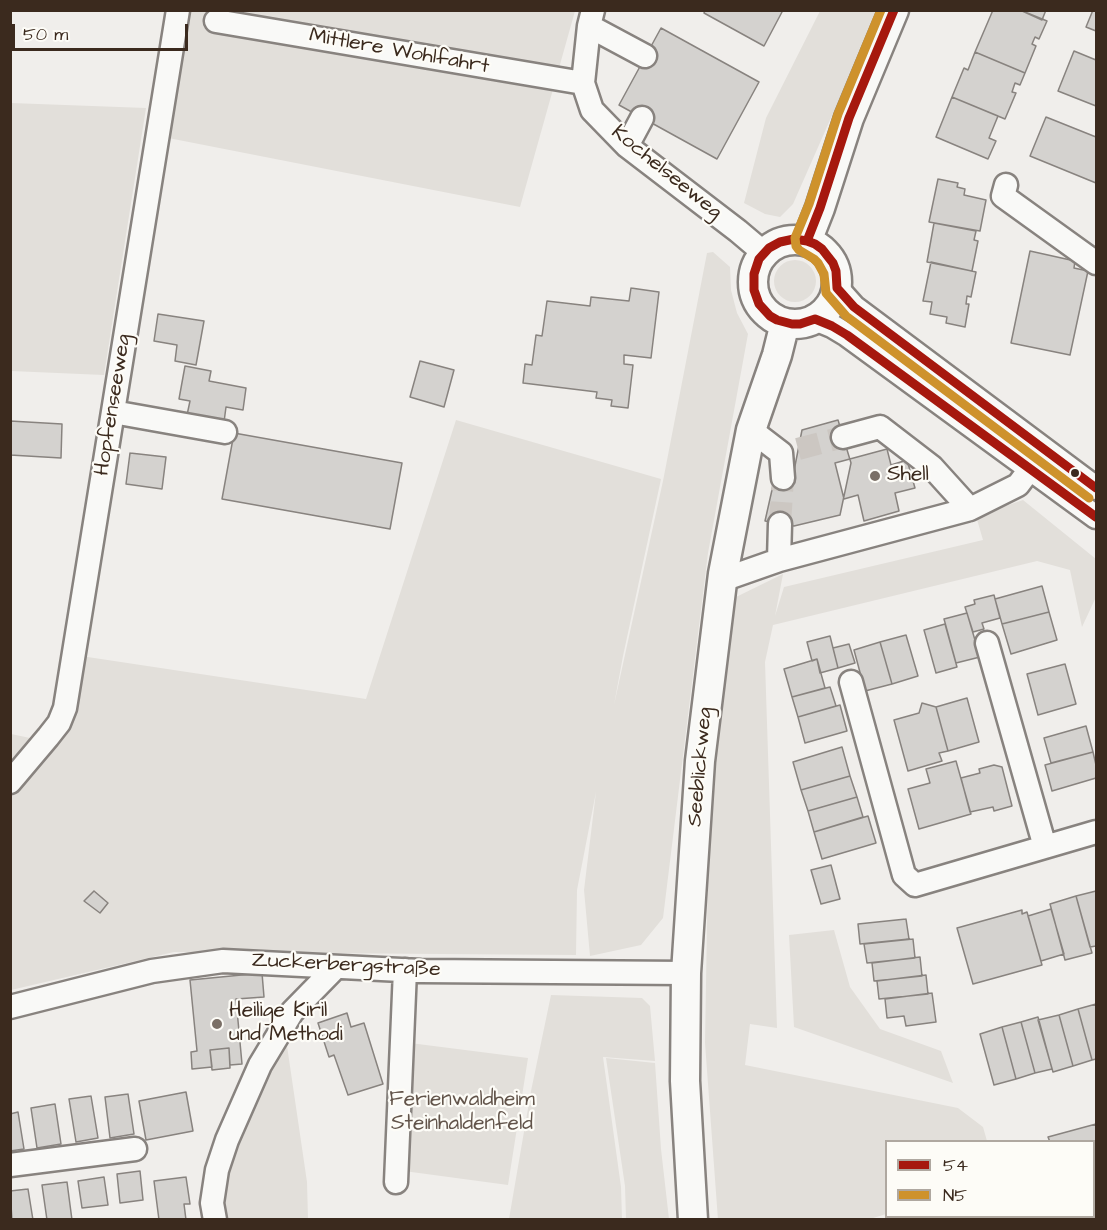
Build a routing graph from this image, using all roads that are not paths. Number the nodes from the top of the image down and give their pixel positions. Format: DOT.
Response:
graph roads {
  1 [pos="178,10"];
  2 [pos="894,10"];
  3 [pos="591,18"];
  4 [pos="216,21"];
  5 [pos="645,56"];
  6 [pos="583,83"];
  7 [pos="642,118"];
  8 [pos="627,146"];
  9 [pos="1006,185"];
  10 [pos="807,241"];
  11 [pos="764,253"];
  12 [pos="1096,263"];
  13 [pos="837,288"];
  14 [pos="815,319"];
  15 [pos="784,322"];
  16 [pos="113,412"];
  17 [pos="752,430"];
  18 [pos="225,432"];
  19 [pos="843,437"];
  20 [pos="1030,469"];
  21 [pos="783,478"];
  22 [pos="1096,488"];
  23 [pos="970,509"];
  24 [pos="1096,517"];
  25 [pos="780,524"];
  26 [pos="779,560"];
  27 [pos="722,580"];
  28 [pos="987,643"];
  29 [pos="851,682"];
  30 [pos="10,782"];
  31 [pos="1096,832"];
  32 [pos="1045,847"];
  33 [pos="336,966"];
  34 [pos="405,970"];
  35 [pos="686,973"];
  36 [pos="10,1007"];
  37 [pos="135,1149"];
  38 [pos="10,1165"];
  39 [pos="396,1182"];
  40 [pos="215,1220"];
  41 [pos="693,1220"];
  1 -- 16 [label="street, Hopfenseeweg"];
  2 -- 10 [label="main road"];
  3 -- 5 [label="street"];
  3 -- 6 [label="street, Kochelseeweg"];
  4 -- 6 [label="street, Mittlere Wohlfahrt"];
  6 -- 8 [label="street, Kochelseeweg"];
  7 -- 8 [label="street"];
  8 -- 11 [label="street, Kochelseeweg"];
  9 -- 12 [label="street"];
  10 -- 11 [label="main road"];
  10 -- 13 [label="main road"];
  11 -- 15 [label="main road"];
  13 -- 14 [label="main road"];
  13 -- 22 [label="street"];
  14 -- 15 [label="main road"];
  14 -- 20 [label="street"];
  15 -- 17 [label="main road, Seeblickweg"];
  16 -- 18 [label="street"];
  16 -- 30 [label="street, Hopfenseeweg"];
  17 -- 21 [label="street"];
  17 -- 27 [label="main road, Seeblickweg"];
  19 -- 23 [label="street"];
  20 -- 23 [label="street"];
  20 -- 24 [label="street"];
  23 -- 26 [label="street"];
  25 -- 26 [label="street"];
  26 -- 27 [label="street"];
  27 -- 35 [label="main road, Seeblickweg"];
  28 -- 32 [label="street"];
  29 -- 32 [label="street"];
  31 -- 32 [label="street"];
  33 -- 34 [label="street, Zuckerbergstraße"];
  33 -- 36 [label="street, Zuckerbergstraße"];
  33 -- 40 [label="street"];
  34 -- 35 [label="street, Zuckerbergstraße"];
  34 -- 39 [label="street"];
  35 -- 41 [label="main road, Seeblickweg"];
  37 -- 38 [label="street"];
}
